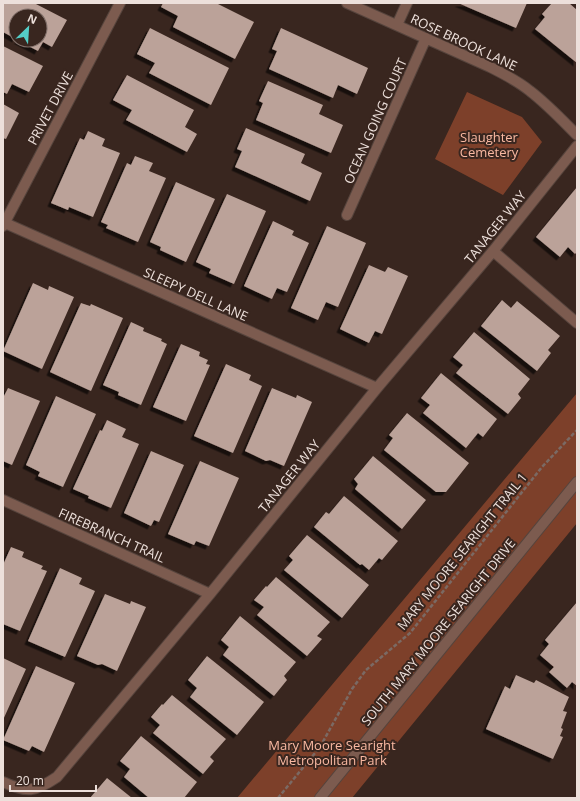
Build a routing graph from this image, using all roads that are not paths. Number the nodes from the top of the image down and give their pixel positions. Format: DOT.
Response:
graph roads {
  1 [pos="120,3"];
  2 [pos="347,3"];
  3 [pos="407,3"];
  4 [pos="397,25"];
  5 [pos="426,38"];
  6 [pos="577,135"];
  7 [pos="577,146"];
  8 [pos="347,215"];
  9 [pos="4,224"];
  10 [pos="493,251"];
  11 [pos="577,323"];
  12 [pos="377,388"];
  13 [pos="577,482"];
  14 [pos="3,500"];
  15 [pos="210,594"];
  16 [pos="3,782"];
  17 [pos="320,798"];
  1 -- 9 [label="street, PRIVET DRIVE"];
  2 -- 4 [label="street, ROSE BROOK LANE"];
  3 -- 4 [label="street"];
  4 -- 5 [label="street, ROSE BROOK LANE"];
  5 -- 6 [label="street, ROSE BROOK LANE"];
  5 -- 8 [label="street, OCEAN GOING COURT"];
  7 -- 10 [label="street, TANAGER WAY"];
  9 -- 12 [label="street, SLEEPY DELL LANE"];
  10 -- 11 [label="street"];
  10 -- 12 [label="street, TANAGER WAY"];
  12 -- 15 [label="street, TANAGER WAY"];
  13 -- 17 [label="street, SOUTH MARY MOORE SEARIGHT DRIVE"];
  14 -- 15 [label="street, FIREBRANCH TRAIL"];
  15 -- 16 [label="street, TANAGER WAY"];
}
